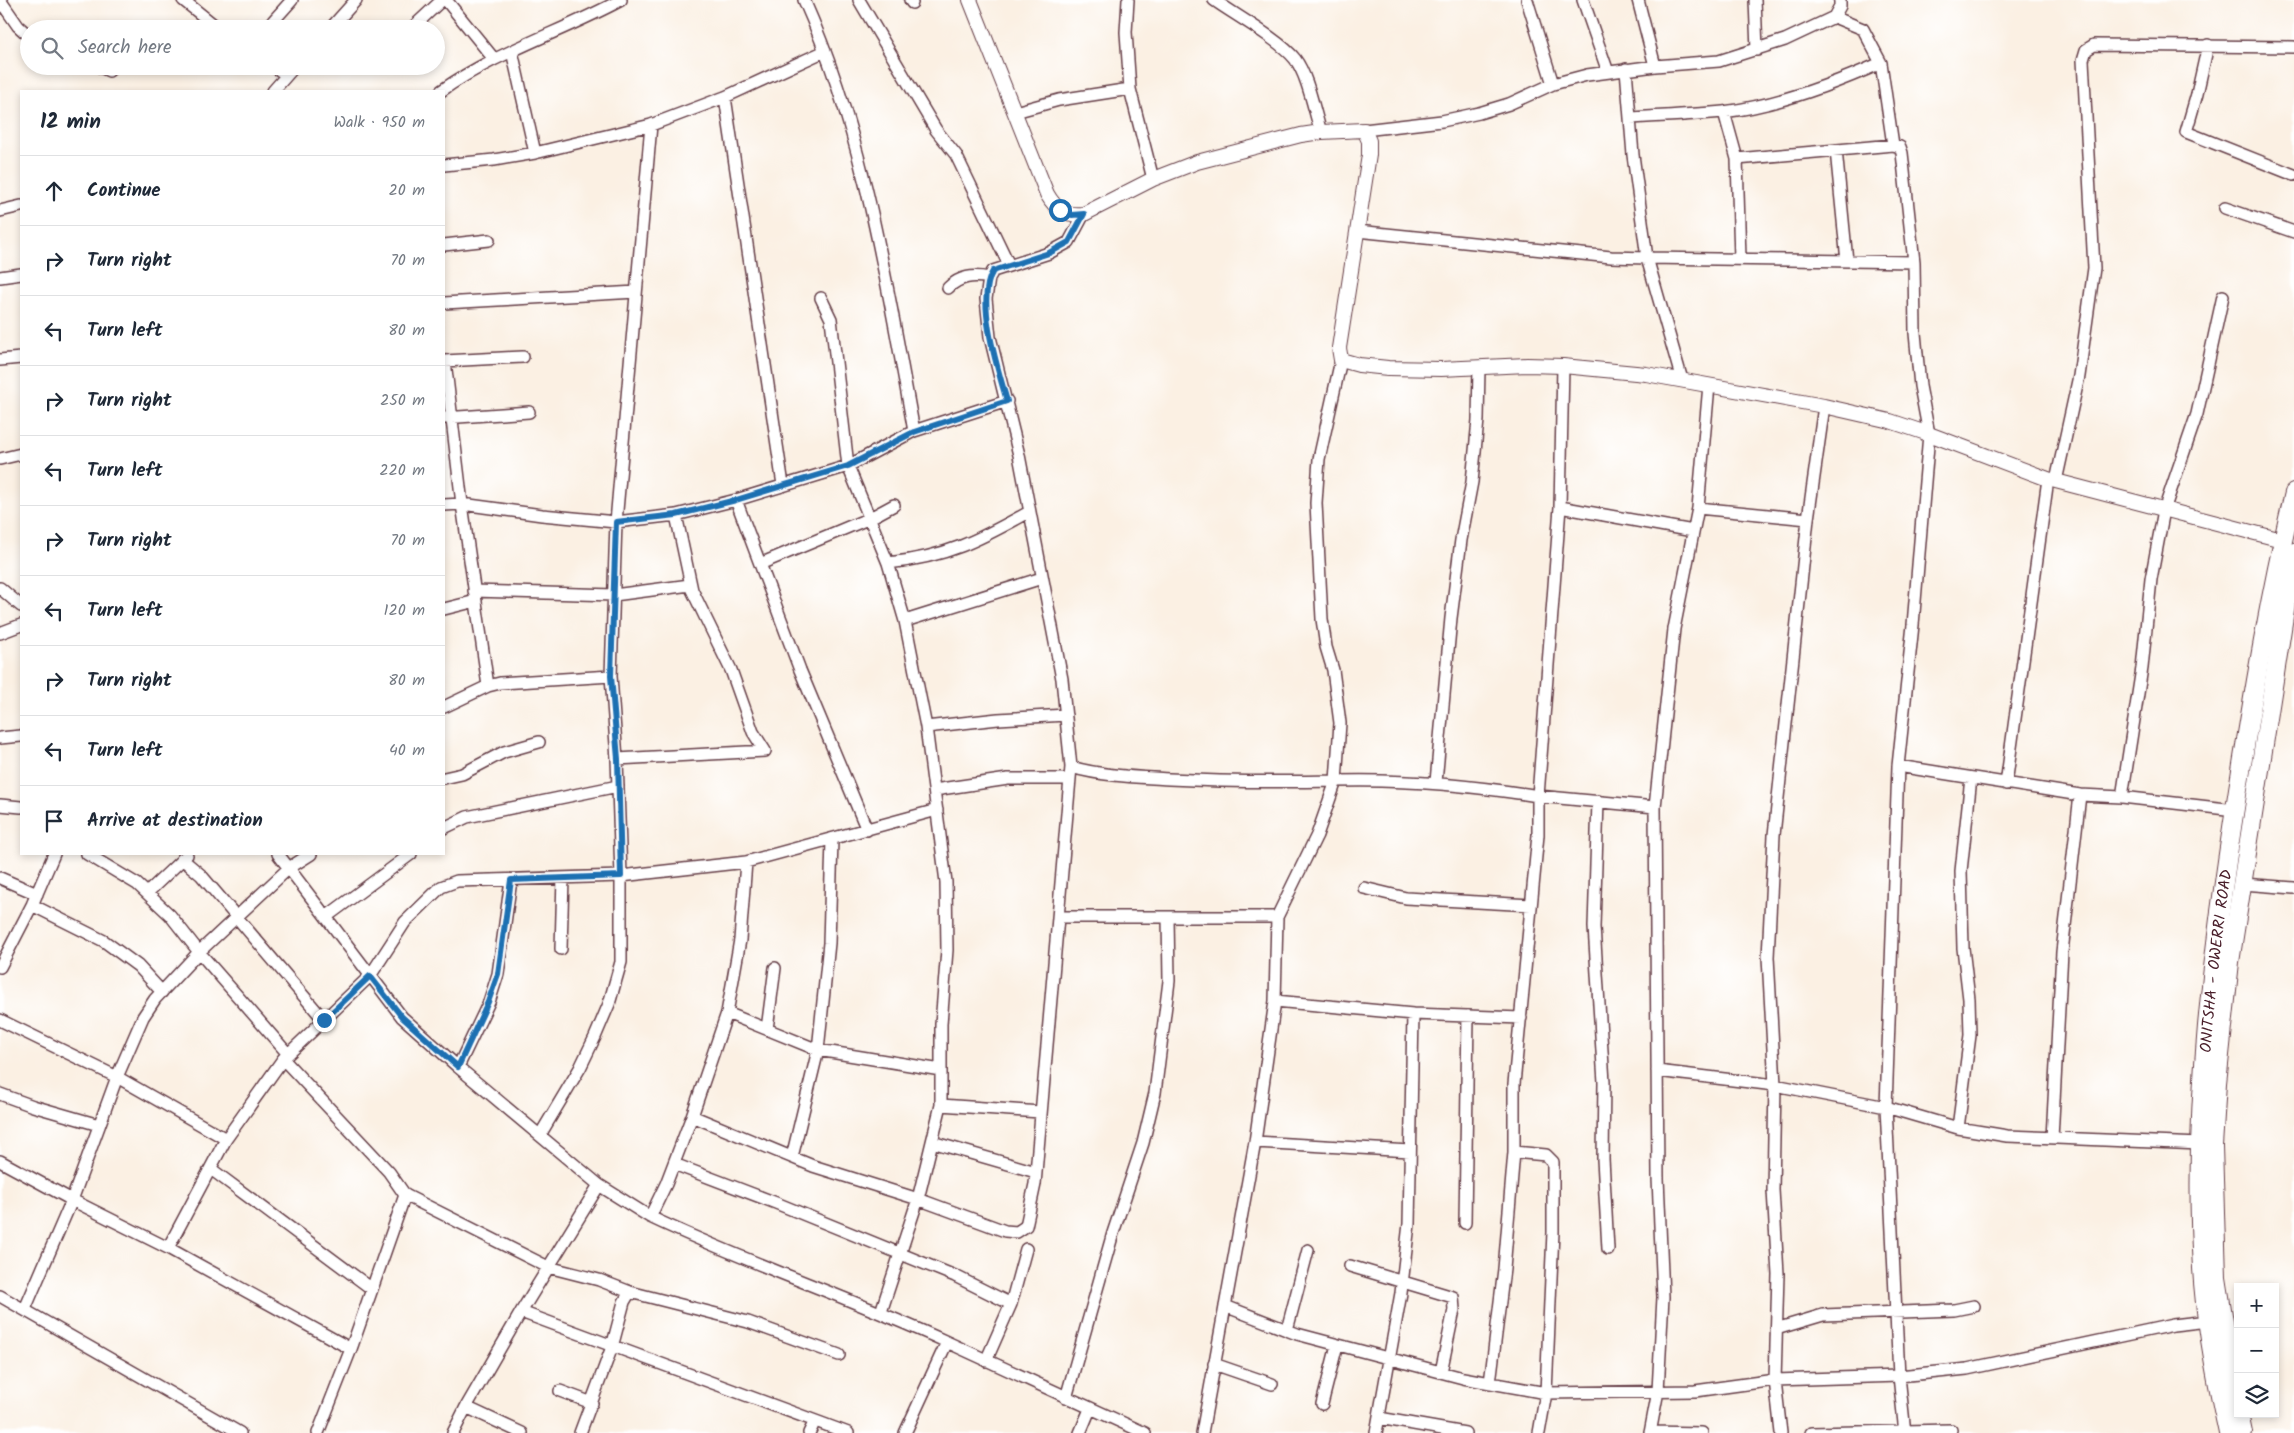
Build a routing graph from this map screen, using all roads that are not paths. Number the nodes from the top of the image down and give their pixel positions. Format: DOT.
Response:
graph roads {
  1 [pos="0,0"];
  2 [pos="182,0"];
  3 [pos="292,0"];
  4 [pos="356,0"];
  5 [pos="442,0"];
  6 [pos="446,0"];
  7 [pos="621,0"];
  8 [pos="804,0"];
  9 [pos="859,0"];
  10 [pos="970,0"];
  11 [pos="1128,0"];
  12 [pos="1214,0"];
  13 [pos="1527,0"];
  14 [pos="1583,0"];
  15 [pos="1638,0"];
  16 [pos="1755,0"];
  17 [pos="1840,0"];
  18 [pos="1834,17"];
  19 [pos="208,20"];
  20 [pos="274,20"];
  21 [pos="338,20"];
  22 [pos="421,20"];
  23 [pos="20,28"];
  24 [pos="2208,46"];
  25 [pos="2294,47"];
  26 [pos="512,50"];
  27 [pos="1758,50"];
  28 [pos="824,51"];
  29 [pos="494,59"];
  30 [pos="1881,63"];
  31 [pos="1655,66"];
  32 [pos="1626,69"];
  33 [pos="1608,72"];
  34 [pos="288,75"];
  35 [pos="1552,84"];
  36 [pos="275,90"];
  37 [pos="442,90"];
  38 [pos="1130,90"];
  39 [pos="725,97"];
  40 [pos="1015,112"];
  41 [pos="1724,112"];
  42 [pos="1630,118"];
  43 [pos="650,125"];
  44 [pos="1364,130"];
  45 [pos="1321,132"];
  46 [pos="1893,144"];
  47 [pos="1836,150"];
  48 [pos="535,153"];
  49 [pos="1737,159"];
  50 [pos="445,165"];
  51 [pos="2294,175"];
  52 [pos="1153,179"];
  53 [pos="20,206"];
  54 [pos="2225,208"];
  55 [pos="0,211"];
  56 [pos="1084,214"];
  57 [pos="1357,231"];
  58 [pos="2294,232"];
  59 [pos="489,240"];
  60 [pos="445,246"];
  61 [pos="1647,258"];
  62 [pos="1740,259"];
  63 [pos="1848,261"];
  64 [pos="1914,262"];
  65 [pos="1009,266"];
  66 [pos="20,274"];
  67 [pos="0,277"];
  68 [pos="988,278"];
  69 [pos="948,288"];
  70 [pos="636,292"];
  71 [pos="2223,296"];
  72 [pos="821,298"];
  73 [pos="445,303"];
  74 [pos="523,357"];
  75 [pos="20,358"];
  76 [pos="0,360"];
  77 [pos="1341,360"];
  78 [pos="445,361"];
  79 [pos="1563,366"];
  80 [pos="1479,367"];
  81 [pos="1682,380"];
  82 [pos="1709,385"];
  83 [pos="1007,401"];
  84 [pos="1824,406"];
  85 [pos="529,412"];
  86 [pos="448,417"];
  87 [pos="914,432"];
  88 [pos="1929,434"];
  89 [pos="20,454"];
  90 [pos="0,459"];
  91 [pos="848,466"];
  92 [pos="2052,480"];
  93 [pos="782,485"];
  94 [pos="2294,493"];
  95 [pos="736,500"];
  96 [pos="462,504"];
  97 [pos="445,505"];
  98 [pos="894,505"];
  99 [pos="1560,507"];
  100 [pos="1698,508"];
  101 [pos="2164,510"];
  102 [pos="1030,512"];
  103 [pos="676,515"];
  104 [pos="870,518"];
  105 [pos="1808,519"];
  106 [pos="616,522"];
  107 [pos="1693,531"];
  108 [pos="2291,552"];
  109 [pos="888,563"];
  110 [pos="760,564"];
  111 [pos="1042,578"];
  112 [pos="690,584"];
  113 [pos="0,588"];
  114 [pos="614,595"];
  115 [pos="475,596"];
  116 [pos="20,605"];
  117 [pos="445,609"];
  118 [pos="905,621"];
  119 [pos="20,625"];
  120 [pos="0,633"];
  121 [pos="611,676"];
  122 [pos="488,686"];
  123 [pos="445,707"];
  124 [pos="1066,715"];
  125 [pos="926,727"];
  126 [pos="20,736"];
  127 [pos="0,738"];
  128 [pos="539,742"];
  129 [pos="618,759"];
  130 [pos="1898,766"];
  131 [pos="1071,767"];
  132 [pos="445,778"];
  133 [pos="1971,778"];
  134 [pos="1070,779"];
  135 [pos="1336,781"];
  136 [pos="1436,782"];
  137 [pos="2006,784"];
  138 [pos="618,786"];
  139 [pos="934,790"];
  140 [pos="2080,795"];
  141 [pos="1538,796"];
  142 [pos="2122,797"];
  143 [pos="1598,802"];
  144 [pos="0,805"];
  145 [pos="20,807"];
  146 [pos="1654,807"];
  147 [pos="937,810"];
  148 [pos="2235,810"];
  149 [pos="445,828"];
  150 [pos="867,830"];
  151 [pos="832,840"];
  152 [pos="54,855"];
  153 [pos="90,855"];
  154 [pos="279,855"];
  155 [pos="309,855"];
  156 [pos="410,855"];
  157 [pos="185,856"];
  158 [pos="746,862"];
  159 [pos="289,868"];
  160 [pos="621,876"];
  161 [pos="0,878"];
  162 [pos="563,878"];
  163 [pos="511,880"];
  164 [pos="2243,884"];
  165 [pos="1364,888"];
  166 [pos="2294,888"];
  167 [pos="147,893"];
  168 [pos="37,894"];
  169 [pos="32,905"];
  170 [pos="1531,905"];
  171 [pos="236,917"];
  172 [pos="326,917"];
  173 [pos="1058,917"];
  174 [pos="1168,917"];
  175 [pos="1277,917"];
  176 [pos="561,949"];
  177 [pos="199,952"];
  178 [pos="0,967"];
  179 [pos="775,968"];
  180 [pos="370,976"];
  181 [pos="162,992"];
  182 [pos="1275,1001"];
  183 [pos="727,1013"];
  184 [pos="1413,1014"];
  185 [pos="1468,1016"];
  186 [pos="1521,1018"];
  187 [pos="0,1020"];
  188 [pos="324,1020"];
  189 [pos="767,1029"];
  190 [pos="818,1050"];
  191 [pos="286,1056"];
  192 [pos="458,1067"];
  193 [pos="941,1070"];
  194 [pos="1657,1071"];
  195 [pos="117,1077"];
  196 [pos="1775,1085"];
  197 [pos="0,1094"];
  198 [pos="941,1105"];
  199 [pos="1886,1108"];
  200 [pos="1040,1112"];
  201 [pos="692,1116"];
  202 [pos="100,1125"];
  203 [pos="1958,1128"];
  204 [pos="540,1135"];
  205 [pos="2052,1138"];
  206 [pos="226,1139"];
  207 [pos="932,1142"];
  208 [pos="1255,1142"];
  209 [pos="2201,1144"];
  210 [pos="1410,1151"];
  211 [pos="1514,1152"];
  212 [pos="792,1157"];
  213 [pos="0,1161"];
  214 [pos="674,1164"];
  215 [pos="211,1169"];
  216 [pos="1036,1172"];
  217 [pos="599,1185"];
  218 [pos="405,1195"];
  219 [pos="72,1200"];
  220 [pos="918,1200"];
  221 [pos="650,1217"];
  222 [pos="1465,1223"];
  223 [pos="168,1248"];
  224 [pos="1026,1249"];
  225 [pos="1608,1249"];
  226 [pos="1308,1250"];
  227 [pos="900,1255"];
  228 [pos="1350,1266"];
  229 [pos="548,1267"];
  230 [pos="1402,1281"];
  231 [pos="372,1289"];
  232 [pos="630,1292"];
  233 [pos="0,1296"];
  234 [pos="1011,1304"];
  235 [pos="1225,1306"];
  236 [pos="1974,1306"];
  237 [pos="25,1309"];
  238 [pos="521,1312"];
  239 [pos="882,1312"];
  240 [pos="1896,1313"];
  241 [pos="2208,1321"];
  242 [pos="1776,1329"];
  243 [pos="1287,1330"];
  244 [pos="947,1342"];
  245 [pos="1337,1345"];
  246 [pos="612,1347"];
  247 [pos="351,1349"];
  248 [pos="840,1355"];
  249 [pos="1390,1359"];
  250 [pos="986,1361"];
  251 [pos="1214,1364"];
  252 [pos="1441,1372"];
  253 [pos="1899,1376"];
  254 [pos="1775,1380"];
  255 [pos="1490,1383"];
  256 [pos="1272,1384"];
  257 [pos="2234,1384"];
  258 [pos="560,1391"];
  259 [pos="1658,1391"];
  260 [pos="1546,1394"];
  261 [pos="1066,1398"];
  262 [pos="592,1403"];
  263 [pos="1322,1404"];
  264 [pos="466,1407"];
  265 [pos="1090,1409"];
  266 [pos="1379,1418"];
  267 [pos="2240,1418"];
  268 [pos="815,1421"];
  269 [pos="1951,1430"];
  270 [pos="1650,1432"];
  271 [pos="1905,1432"];
  272 [pos="240,1433"];
  273 [pos="318,1433"];
  274 [pos="453,1433"];
  275 [pos="522,1433"];
  276 [pos="580,1433"];
  277 [pos="810,1433"];
  278 [pos="848,1433"];
  279 [pos="905,1433"];
  280 [pos="1080,1433"];
  281 [pos="1145,1433"];
  282 [pos="1202,1433"];
  283 [pos="1376,1433"];
  284 [pos="1465,1433"];
  285 [pos="1538,1433"];
  286 [pos="1702,1433"];
  287 [pos="1781,1433"];
  288 [pos="1811,1433"];
  289 [pos="2228,1433"];
  290 [pos="2244,1433"];
  1 -- 23 [label="street"];
  2 -- 19 [label="street"];
  3 -- 20 [label="street"];
  4 -- 21 [label="street"];
  5 -- 22 [label="street"];
  6 -- 29 [label="street"];
  7 -- 26 [label="street"];
  8 -- 28 [label="street"];
  9 -- 65 [label="street"];
  10 -- 40 [label="street"];
  11 -- 38 [label="street"];
  12 -- 45 [label="street"];
  13 -- 35 [label="street"];
  14 -- 33 [label="street"];
  15 -- 31 [label="street"];
  16 -- 27 [label="street"];
  17 -- 18 [label="street"];
  18 -- 27 [label="street"];
  18 -- 30 [label="street"];
  24 -- 25 [label="street"];
  24 -- 51 [label="street"];
  24 -- 92 [label="street"];
  26 -- 29 [label="street"];
  26 -- 48 [label="street"];
  27 -- 31 [label="street"];
  28 -- 39 [label="street"];
  28 -- 87 [label="street"];
  29 -- 37 [label="street"];
  30 -- 41 [label="street"];
  30 -- 46 [label="street"];
  31 -- 32 [label="street"];
  32 -- 33 [label="street"];
  32 -- 42 [label="street"];
  33 -- 35 [label="street"];
  34 -- 36 [label="street"];
  35 -- 44 [label="street"];
  38 -- 40 [label="street"];
  38 -- 52 [label="street"];
  39 -- 43 [label="street"];
  39 -- 93 [label="street"];
  40 -- 56 [label="street"];
  41 -- 42 [label="street"];
  41 -- 49 [label="street"];
  42 -- 61 [label="street"];
  43 -- 48 [label="street"];
  43 -- 70 [label="street"];
  44 -- 45 [label="street"];
  44 -- 57 [label="street"];
  45 -- 52 [label="street"];
  46 -- 47 [label="street"];
  46 -- 64 [label="street"];
  47 -- 49 [label="street"];
  47 -- 63 [label="street"];
  48 -- 50 [label="street"];
  49 -- 62 [label="street"];
  52 -- 56 [label="street"];
  53 -- 55 [label="street"];
  54 -- 58 [label="street"];
  56 -- 65 [label="street"];
  57 -- 61 [label="street"];
  57 -- 77 [label="street"];
  59 -- 60 [label="street"];
  61 -- 62 [label="street"];
  61 -- 81 [label="street"];
  62 -- 63 [label="street"];
  63 -- 64 [label="street"];
  64 -- 88 [label="street"];
  65 -- 68 [label="street"];
  66 -- 67 [label="street"];
  68 -- 69 [label="street"];
  68 -- 83 [label="street"];
  70 -- 73 [label="street"];
  70 -- 106 [label="street"];
  71 -- 101 [label="street"];
  72 -- 91 [label="street"];
  74 -- 78 [label="street"];
  75 -- 76 [label="street"];
  77 -- 80 [label="street"];
  77 -- 135 [label="street"];
  78 -- 86 [label="street"];
  79 -- 80 [label="street"];
  79 -- 81 [label="street"];
  79 -- 99 [label="street"];
  80 -- 136 [label="street"];
  81 -- 82 [label="street"];
  82 -- 84 [label="street"];
  82 -- 100 [label="street"];
  83 -- 87 [label="street"];
  83 -- 102 [label="street"];
  84 -- 88 [label="street"];
  84 -- 105 [label="street"];
  85 -- 86 [label="street"];
  86 -- 96 [label="street"];
  87 -- 91 [label="street"];
  88 -- 92 [label="street"];
  88 -- 130 [label="street"];
  89 -- 90 [label="street"];
  91 -- 93 [label="street"];
  91 -- 104 [label="street"];
  92 -- 101 [label="street"];
  92 -- 137 [label="street"];
  93 -- 95 [label="street"];
  94 -- 108 [label="highway, ONITSHA - OWERRI ROAD"];
  95 -- 103 [label="street"];
  95 -- 110 [label="street"];
  96 -- 97 [label="street"];
  96 -- 106 [label="street"];
  96 -- 115 [label="street"];
  98 -- 104 [label="street"];
  99 -- 107 [label="street"];
  99 -- 141 [label="street"];
  100 -- 105 [label="street"];
  100 -- 107 [label="street"];
  101 -- 108 [label="street"];
  101 -- 142 [label="street"];
  102 -- 109 [label="street"];
  102 -- 111 [label="street"];
  103 -- 106 [label="street"];
  103 -- 112 [label="street"];
  104 -- 109 [label="street"];
  104 -- 110 [label="street"];
  105 -- 196 [label="street"];
  106 -- 114 [label="street"];
  107 -- 146 [label="street"];
  108 -- 148 [label="highway, ONITSHA - OWERRI ROAD"];
  108 -- 164 [label="highway, ONITSHA - OWERRI ROAD"];
  109 -- 118 [label="street"];
  110 -- 150 [label="street"];
  111 -- 118 [label="street"];
  111 -- 124 [label="street"];
  112 -- 114 [label="street"];
  112 -- 129 [label="street"];
  113 -- 116 [label="street"];
  114 -- 115 [label="street"];
  114 -- 121 [label="street"];
  115 -- 117 [label="street"];
  115 -- 122 [label="street"];
  118 -- 125 [label="street"];
  119 -- 120 [label="street"];
  121 -- 122 [label="street"];
  121 -- 129 [label="street"];
  122 -- 123 [label="street"];
  124 -- 125 [label="street"];
  124 -- 131 [label="street"];
  125 -- 139 [label="street"];
  126 -- 127 [label="street"];
  128 -- 132 [label="street"];
  129 -- 138 [label="street"];
  130 -- 133 [label="street"];
  130 -- 199 [label="street"];
  131 -- 134 [label="street"];
  131 -- 135 [label="street"];
  133 -- 137 [label="street"];
  133 -- 203 [label="street"];
  134 -- 139 [label="street"];
  134 -- 173 [label="street"];
  135 -- 136 [label="street"];
  135 -- 175 [label="street"];
  136 -- 141 [label="street"];
  137 -- 140 [label="street"];
  138 -- 149 [label="street"];
  138 -- 160 [label="street"];
  139 -- 147 [label="street"];
  140 -- 142 [label="street"];
  140 -- 205 [label="street"];
  141 -- 143 [label="street"];
  141 -- 170 [label="street"];
  142 -- 148 [label="street"];
  143 -- 146 [label="street"];
  143 -- 225 [label="street"];
  144 -- 145 [label="street"];
  146 -- 194 [label="street"];
  147 -- 150 [label="street"];
  147 -- 193 [label="street"];
  148 -- 209 [label="highway, ONITSHA - OWERRI ROAD"];
  150 -- 151 [label="street"];
  151 -- 158 [label="street"];
  151 -- 190 [label="street"];
  152 -- 168 [label="street"];
  153 -- 167 [label="street"];
  154 -- 159 [label="street"];
  155 -- 159 [label="street"];
  156 -- 172 [label="street"];
  157 -- 167 [label="street"];
  157 -- 171 [label="street"];
  158 -- 160 [label="street"];
  158 -- 183 [label="street"];
  159 -- 171 [label="street"];
  159 -- 172 [label="street"];
  160 -- 162 [label="street"];
  160 -- 204 [label="street"];
  161 -- 168 [label="street"];
  162 -- 163 [label="street"];
  162 -- 176 [label="street"];
  163 -- 180 [label="street"];
  163 -- 192 [label="street"];
  164 -- 166 [label="street"];
  164 -- 257 [label="highway, ONITSHA - OWERRI ROAD"];
  165 -- 170 [label="street"];
  167 -- 177 [label="street"];
  168 -- 169 [label="street"];
  169 -- 178 [label="street"];
  169 -- 181 [label="street"];
  170 -- 186 [label="street"];
  171 -- 177 [label="street"];
  171 -- 188 [label="street"];
  172 -- 180 [label="street"];
  173 -- 174 [label="street"];
  173 -- 200 [label="street"];
  174 -- 175 [label="street"];
  174 -- 261 [label="street"];
  175 -- 182 [label="street"];
  177 -- 181 [label="street"];
  177 -- 191 [label="street"];
  179 -- 189 [label="street"];
  180 -- 188 [label="street"];
  180 -- 192 [label="street"];
  181 -- 195 [label="street"];
  182 -- 184 [label="street"];
  182 -- 208 [label="street"];
  183 -- 189 [label="street"];
  183 -- 201 [label="street"];
  184 -- 185 [label="street"];
  184 -- 210 [label="street"];
  185 -- 186 [label="street"];
  185 -- 222 [label="street"];
  186 -- 211 [label="street"];
  187 -- 195 [label="street"];
  188 -- 191 [label="street"];
  189 -- 190 [label="street"];
  190 -- 193 [label="street"];
  190 -- 212 [label="street"];
  191 -- 206 [label="street"];
  191 -- 218 [label="street"];
  192 -- 204 [label="street"];
  193 -- 198 [label="street"];
  194 -- 196 [label="street"];
  194 -- 259 [label="street"];
  195 -- 202 [label="street"];
  195 -- 206 [label="street"];
  196 -- 199 [label="street"];
  196 -- 242 [label="street"];
  197 -- 202 [label="street"];
  198 -- 200 [label="street"];
  198 -- 207 [label="street"];
  199 -- 203 [label="street"];
  199 -- 240 [label="street"];
  200 -- 216 [label="street"];
  201 -- 212 [label="street"];
  201 -- 214 [label="street"];
  202 -- 219 [label="street"];
  203 -- 205 [label="street"];
  204 -- 217 [label="street"];
  205 -- 209 [label="street"];
  206 -- 215 [label="street"];
  207 -- 216 [label="street"];
  207 -- 220 [label="street"];
  208 -- 210 [label="street"];
  208 -- 235 [label="street"];
  209 -- 241 [label="highway, ONITSHA - OWERRI ROAD"];
  210 -- 230 [label="street"];
  211 -- 255 [label="street"];
  211 -- 260 [label="street"];
  212 -- 220 [label="street"];
  213 -- 219 [label="street"];
  214 -- 221 [label="street"];
  214 -- 227 [label="street"];
  215 -- 223 [label="street"];
  215 -- 231 [label="street"];
  216 -- 220 [label="street"];
  217 -- 221 [label="street"];
  217 -- 229 [label="street"];
  218 -- 229 [label="street"];
  218 -- 231 [label="street"];
  219 -- 223 [label="street"];
  219 -- 237 [label="street"];
  220 -- 227 [label="street"];
  221 -- 239 [label="street"];
  223 -- 247 [label="street"];
  224 -- 234 [label="street"];
  226 -- 243 [label="street"];
  227 -- 234 [label="street"];
  227 -- 239 [label="street"];
  228 -- 230 [label="street"];
  229 -- 232 [label="street"];
  229 -- 238 [label="street"];
  230 -- 249 [label="street"];
  230 -- 252 [label="street"];
  231 -- 247 [label="street"];
  232 -- 246 [label="street"];
  232 -- 248 [label="street"];
  233 -- 237 [label="street"];
  234 -- 250 [label="street"];
  235 -- 243 [label="street"];
  235 -- 251 [label="street"];
  236 -- 240 [label="street"];
  237 -- 272 [label="street"];
  238 -- 246 [label="street"];
  238 -- 264 [label="street"];
  239 -- 244 [label="street"];
  240 -- 242 [label="street"];
  240 -- 253 [label="street"];
  241 -- 253 [label="street"];
  241 -- 289 [label="highway, ONITSHA - OWERRI ROAD"];
  242 -- 254 [label="street"];
  243 -- 245 [label="street"];
  244 -- 250 [label="street"];
  244 -- 279 [label="street"];
  245 -- 249 [label="street"];
  245 -- 263 [label="street"];
  246 -- 262 [label="street"];
  246 -- 268 [label="street"];
  247 -- 273 [label="street"];
  249 -- 252 [label="street"];
  249 -- 266 [label="street"];
  250 -- 261 [label="street"];
  251 -- 256 [label="street"];
  251 -- 282 [label="street"];
  252 -- 255 [label="street"];
  253 -- 254 [label="street"];
  253 -- 271 [label="street"];
  254 -- 259 [label="street"];
  254 -- 287 [label="street"];
  255 -- 260 [label="street"];
  258 -- 262 [label="street"];
  259 -- 260 [label="street"];
  259 -- 270 [label="street"];
  260 -- 285 [label="street"];
  261 -- 265 [label="street"];
  262 -- 276 [label="street"];
  264 -- 274 [label="street"];
  264 -- 275 [label="street"];
  265 -- 280 [label="street"];
  265 -- 281 [label="street"];
  266 -- 283 [label="street"];
  266 -- 284 [label="street"];
  267 -- 290 [label="highway"];
  268 -- 277 [label="street"];
  268 -- 278 [label="street"];
  269 -- 271 [label="street"];
  270 -- 286 [label="street"];
  271 -- 288 [label="street"];
}
